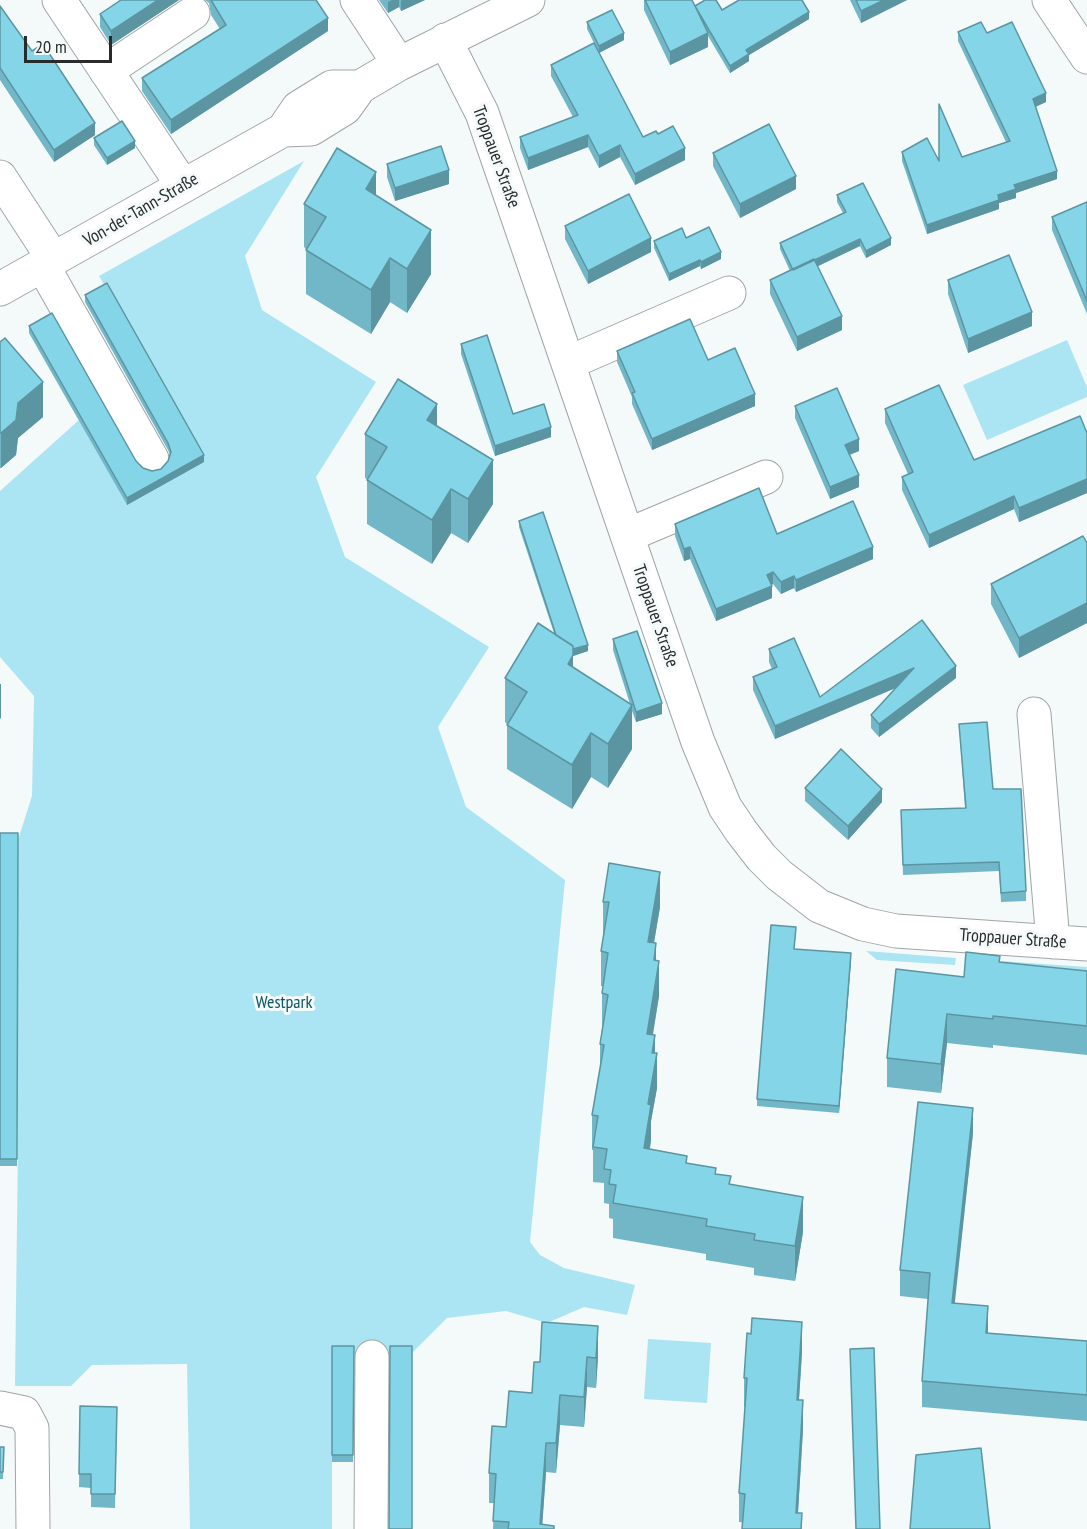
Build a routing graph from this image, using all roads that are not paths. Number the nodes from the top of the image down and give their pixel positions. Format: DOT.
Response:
graph roads {
  1 [pos="59,0"];
  2 [pos="357,0"];
  3 [pos="528,0"];
  4 [pos="1049,0"];
  5 [pos="193,13"];
  6 [pos="445,40"];
  7 [pos="1087,57"];
  8 [pos="399,64"];
  9 [pos="106,71"];
  10 [pos="0,177"];
  11 [pos="183,186"];
  12 [pos="48,263"];
  13 [pos="0,290"];
  14 [pos="729,293"];
  15 [pos="568,363"];
  16 [pos="152,459"];
  17 [pos="766,477"];
  18 [pos="628,535"];
  19 [pos="1034,714"];
  20 [pos="1053,942"];
  21 [pos="1087,944"];
  22 [pos="372,1357"];
  23 [pos="0,1408"];
  24 [pos="33,1529"];
  25 [pos="371,1529"];
  1 -- 9 [label="street"];
  2 -- 8 [label="street"];
  3 -- 6 [label="street, Von-der-Tann-Straße"];
  4 -- 7 [label="street"];
  5 -- 9 [label="street"];
  6 -- 8 [label="street, Von-der-Tann-Straße"];
  6 -- 15 [label="street, Troppauer Straße"];
  8 -- 11 [label="street, Von-der-Tann-Straße"];
  9 -- 11 [label="street"];
  10 -- 12 [label="street"];
  11 -- 12 [label="street, Von-der-Tann-Straße"];
  12 -- 13 [label="street, Von-der-Tann-Straße"];
  12 -- 16 [label="street"];
  14 -- 15 [label="street"];
  15 -- 18 [label="street, Troppauer Straße"];
  17 -- 18 [label="street"];
  18 -- 20 [label="street, Troppauer Straße"];
  19 -- 20 [label="street"];
  20 -- 21 [label="street, Troppauer Straße"];
  22 -- 25 [label="street"];
  23 -- 24 [label="street"];
}
